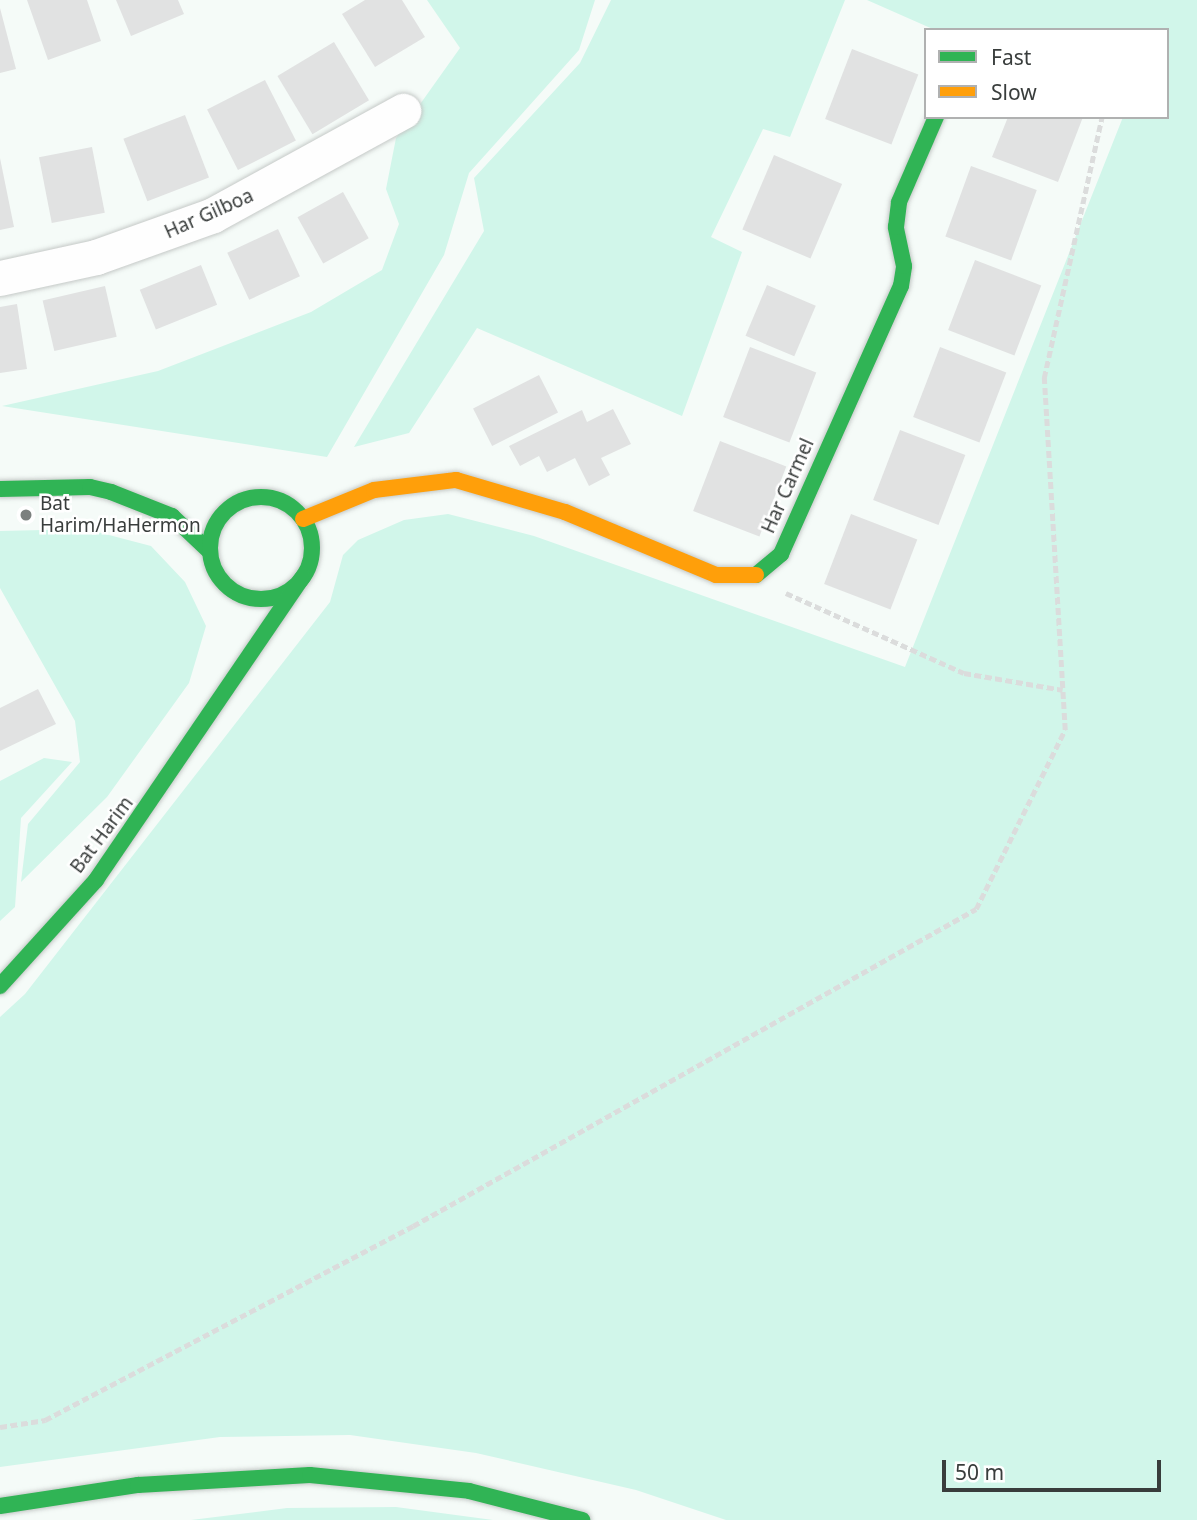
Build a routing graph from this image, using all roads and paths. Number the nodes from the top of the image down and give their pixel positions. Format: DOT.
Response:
graph roads {
  1 [pos="403,111"];
  2 [pos="935,119"];
  3 [pos="1102,119"];
  4 [pos="0,278"];
  5 [pos="0,489"];
  6 [pos="111,492"];
  7 [pos="163,495"];
  8 [pos="214,498"];
  9 [pos="240,500"];
  10 [pos="303,519"];
  11 [pos="209,551"];
  12 [pos="303,577"];
  13 [pos="754,577"];
  14 [pos="221,580"];
  15 [pos="237,617"];
  16 [pos="239,639"];
  17 [pos="1063,690"];
  18 [pos="223,697"];
  19 [pos="0,986"];
  20 [pos="0,1427"];
  21 [pos="424,1486"];
  22 [pos="173,1501"];
  23 [pos="0,1506"];
  24 [pos="582,1520"];
  1 -- 4 [label="street, Har Gilboa"];
  2 -- 13 [label="street, Har Carmel"];
  3 -- 17 [label="path"];
  5 -- 6 [label="street"];
  6 -- 7 [label="street"];
  6 -- 11 [label="street"];
  8 -- 9 [label="street"];
  9 -- 10 [label="street"];
  9 -- 11 [label="street"];
  10 -- 12 [label="street"];
  10 -- 13 [label="street"];
  11 -- 14 [label="street"];
  12 -- 14 [label="street"];
  12 -- 18 [label="street, Bat Harim"];
  13 -- 17 [label="path"];
  14 -- 15 [label="street"];
  16 -- 18 [label="street, Bat Harim"];
  17 -- 20 [label="path"];
  18 -- 19 [label="street, Bat Harim"];
  21 -- 22 [label="street"];
  21 -- 23 [label="street"];
  21 -- 24 [label="street"];
}
